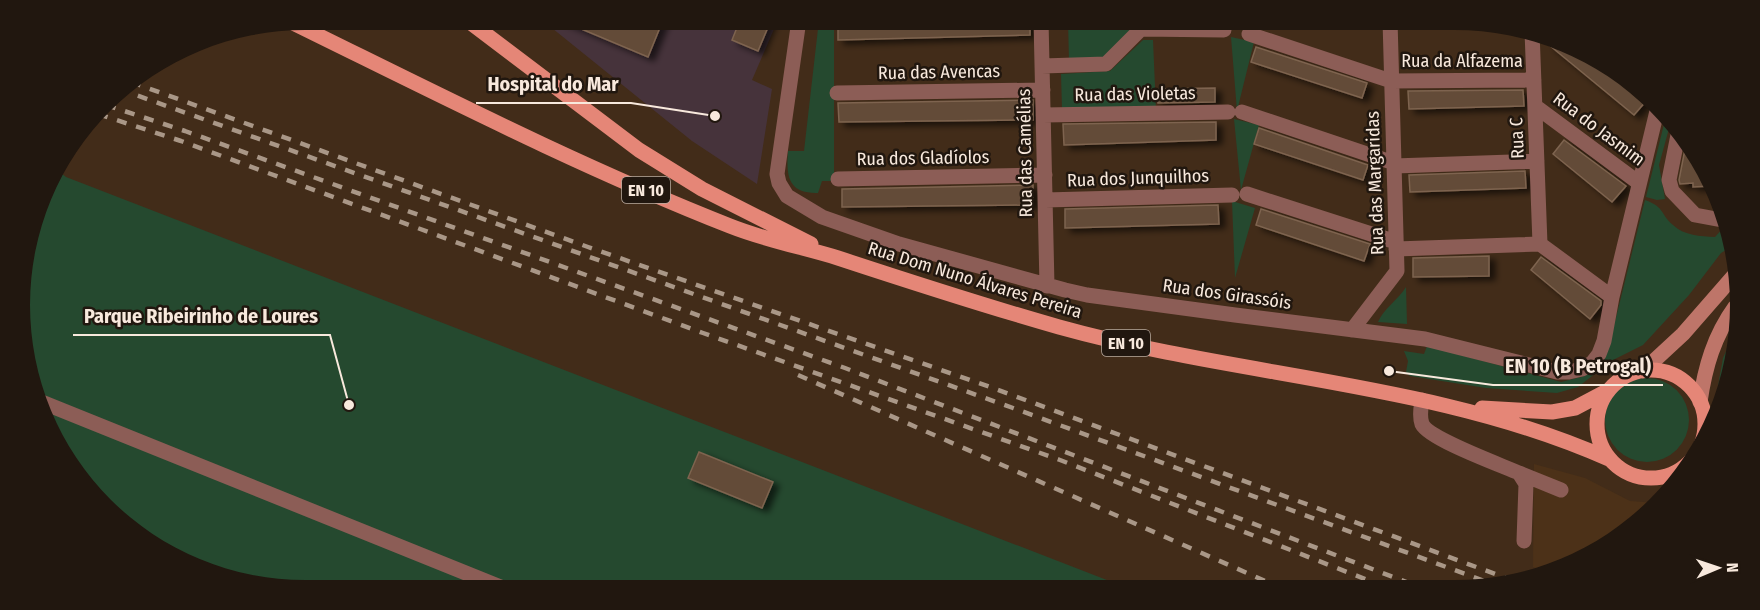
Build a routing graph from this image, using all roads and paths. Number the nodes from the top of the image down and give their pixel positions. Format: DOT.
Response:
graph roads {
  1 [pos="308,30"];
  2 [pos="479,30"];
  3 [pos="798,30"];
  4 [pos="1041,30"];
  5 [pos="1133,30"];
  6 [pos="1390,30"];
  7 [pos="1249,34"];
  8 [pos="1532,41"];
  9 [pos="1042,66"];
  10 [pos="1534,80"];
  11 [pos="1391,81"];
  12 [pos="1042,90"];
  13 [pos="837,93"];
  14 [pos="1535,106"];
  15 [pos="1043,115"];
  16 [pos="1655,117"];
  17 [pos="1677,142"];
  18 [pos="1537,161"];
  19 [pos="1394,165"];
  20 [pos="1045,175"];
  21 [pos="838,179"];
  22 [pos="1639,183"];
  23 [pos="1247,194"];
  24 [pos="1232,195"];
  25 [pos="1045,200"];
  26 [pos="1716,219"];
  27 [pos="1540,244"];
  28 [pos="1396,246"];
  29 [pos="838,258"];
  30 [pos="1729,282"];
  31 [pos="1047,285"];
  32 [pos="1612,297"];
  33 [pos="1729,316"];
  34 [pos="1352,330"];
  35 [pos="1643,371"];
  36 [pos="1609,390"];
  37 [pos="1422,400"];
  38 [pos="49,405"];
  39 [pos="1454,406"];
  40 [pos="1705,411"];
  41 [pos="1611,460"];
  42 [pos="1519,473"];
  43 [pos="1672,473"];
  44 [pos="1561,490"];
  45 [pos="1524,541"];
  46 [pos="483,580"];
  1 -- 29 [label="main road, Rua Dom Nuno Álvares Pereira / EN 10"];
  2 -- 29 [label="main road, Rua Dom Nuno Álvares Pereira / EN 10"];
  3 -- 31 [label="street, Rua dos Girassóis"];
  4 -- 9 [label="street, Rua das Camélias"];
  5 -- 9 [label="street"];
  6 -- 11 [label="street, Rua das Margaridas"];
  7 -- 11 [label="street, Rua da Alfazema"];
  8 -- 10 [label="street, Rua C"];
  9 -- 12 [label="street, Rua das Camélias"];
  10 -- 11 [label="street, Rua da Alfazema"];
  10 -- 14 [label="street, Rua C"];
  11 -- 19 [label="street, Rua das Margaridas"];
  12 -- 13 [label="street, Rua das Avencas"];
  12 -- 15 [label="street, Rua das Camélias"];
  14 -- 18 [label="street, Rua C"];
  14 -- 22 [label="street, Rua do Jasmim"];
  15 -- 19 [label="street, Rua das Violetas"];
  15 -- 20 [label="street, Rua das Camélias"];
  16 -- 22 [label="street, Rua dos Girassóis"];
  17 -- 26 [label="street"];
  18 -- 19 [label="street"];
  18 -- 27 [label="street, Rua C"];
  19 -- 28 [label="street, Rua das Margaridas"];
  20 -- 21 [label="street, Rua dos Gladíolos"];
  20 -- 25 [label="street, Rua das Camélias"];
  22 -- 32 [label="street, Rua dos Girassóis"];
  23 -- 28 [label="street"];
  24 -- 25 [label="street, Rua dos Junquilhos"];
  25 -- 31 [label="street, Rua das Camélias"];
  27 -- 28 [label="street"];
  27 -- 32 [label="street"];
  28 -- 34 [label="street, Rua das Margaridas"];
  29 -- 37 [label="main road, Rua Dom Nuno Álvares Pereira / EN 10"];
  30 -- 35 [label="street"];
  31 -- 34 [label="street, Rua dos Girassóis"];
  32 -- 34 [label="street, Rua dos Girassóis"];
  33 -- 40 [label="street"];
  35 -- 36 [label="main road, EN 10"];
  35 -- 40 [label="main road"];
  36 -- 39 [label="main road, Rua Dom Nuno Álvares Pereira / EN 10"];
  36 -- 41 [label="main road"];
  37 -- 39 [label="main road, Rua Dom Nuno Álvares Pereira / EN 10"];
  37 -- 42 [label="street"];
  38 -- 46 [label="street"];
  39 -- 41 [label="main road, Rua Dom Nuno Álvares Pereira / EN 10"];
  41 -- 43 [label="main road, EN 10"];
  42 -- 44 [label="street"];
  42 -- 45 [label="street"];
}
